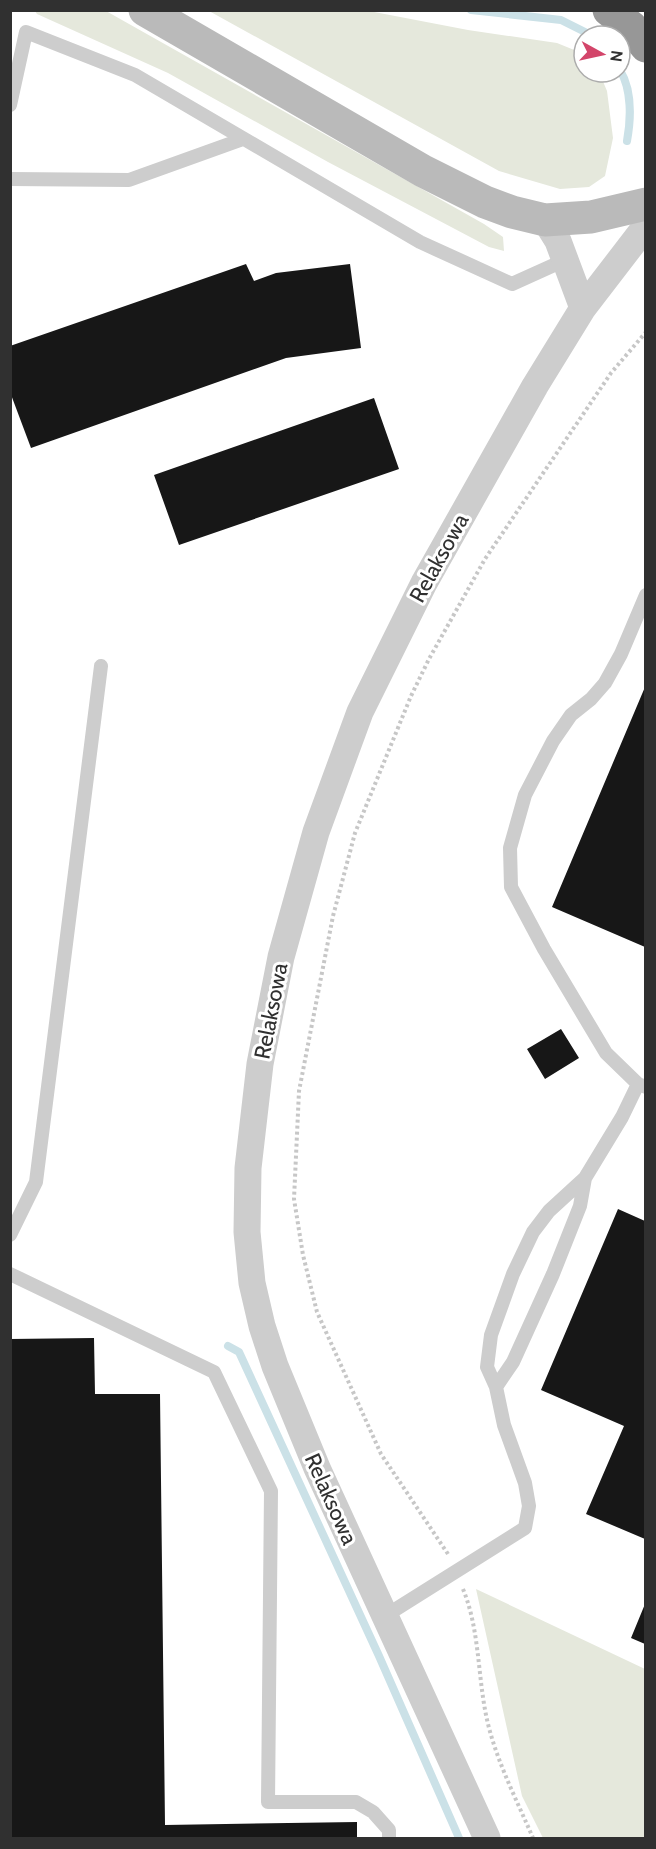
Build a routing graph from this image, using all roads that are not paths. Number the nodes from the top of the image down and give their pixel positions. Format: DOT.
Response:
graph roads {
  1 [pos="145,10"];
  2 [pos="609,10"];
  3 [pos="645,46"];
  4 [pos="10,105"];
  5 [pos="243,139"];
  6 [pos="10,179"];
  7 [pos="645,204"];
  8 [pos="545,220"];
  9 [pos="645,226"];
  10 [pos="565,260"];
  11 [pos="583,308"];
  12 [pos="645,595"];
  13 [pos="101,666"];
  14 [pos="642,1086"];
  15 [pos="585,1179"];
  16 [pos="10,1235"];
  17 [pos="10,1274"];
  18 [pos="496,1387"];
  19 [pos="385,1616"];
  20 [pos="389,1839"];
  21 [pos="487,1839"];
  1 -- 8 [label="main road"];
  2 -- 3 [label="highway"];
  4 -- 5 [label="lane"];
  5 -- 6 [label="lane"];
  5 -- 10 [label="lane"];
  7 -- 8 [label="main road"];
  8 -- 10 [label="street"];
  9 -- 11 [label="street, Relaksowa"];
  10 -- 11 [label="street"];
  11 -- 19 [label="street, Relaksowa"];
  12 -- 14 [label="lane"];
  13 -- 16 [label="lane"];
  14 -- 15 [label="lane"];
  15 -- 18 [label="lane"];
  15 -- 18 [label="lane"];
  17 -- 20 [label="lane"];
  18 -- 19 [label="lane"];
  19 -- 21 [label="street, Relaksowa"];
}
